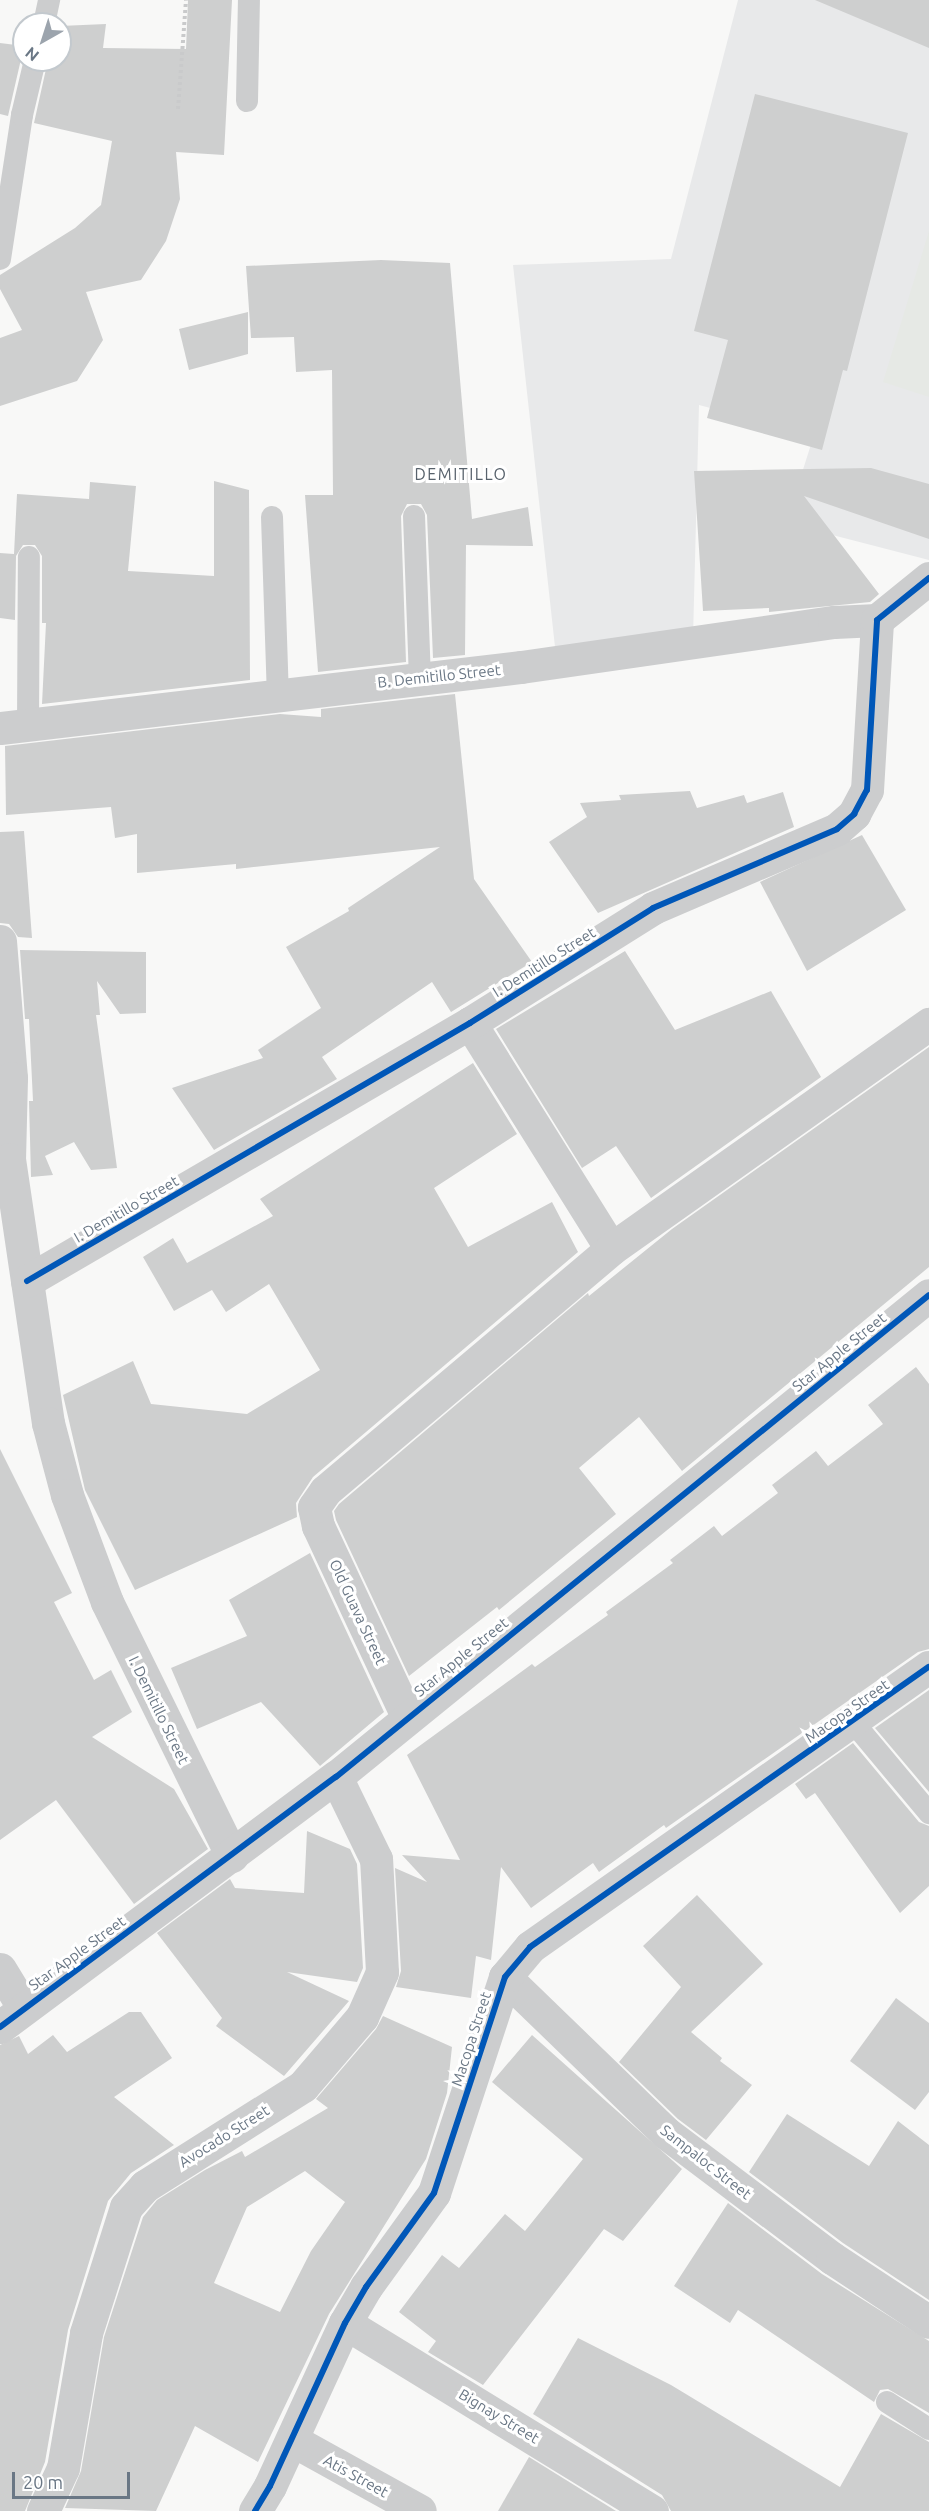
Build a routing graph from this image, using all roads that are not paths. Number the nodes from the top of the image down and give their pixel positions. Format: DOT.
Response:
graph roads {
  1 [pos="249,0"];
  2 [pos="32,72"];
  3 [pos="248,100"];
  4 [pos="0,259"];
  5 [pos="414,516"];
  6 [pos="272,517"];
  7 [pos="29,558"];
  8 [pos="929,578"];
  9 [pos="877,620"];
  10 [pos="420,678"];
  11 [pos="278,695"];
  12 [pos="14,727"];
  13 [pos="0,941"];
  14 [pos="470,1023"];
  15 [pos="929,1024"];
  16 [pos="5,1159"];
  17 [pos="611,1249"];
  18 [pos="27,1281"];
  19 [pos="929,1295"];
  20 [pos="929,1667"];
  21 [pos="407,1716"];
  22 [pos="853,1722"];
  23 [pos="336,1777"];
  24 [pos="929,1813"];
  25 [pos="232,1856"];
  26 [pos="0,1969"];
  27 [pos="505,1977"];
  28 [pos="11,2017"];
  29 [pos="929,2322"];
  30 [pos="345,2323"];
  31 [pos="887,2402"];
  32 [pos="929,2428"];
  33 [pos="292,2440"];
  34 [pos="42,2511"];
  35 [pos="255,2511"];
  36 [pos="420,2511"];
  37 [pos="652,2511"];
  1 -- 3 [label="lane"];
  2 -- 4 [label="lane"];
  5 -- 10 [label="lane"];
  6 -- 11 [label="lane"];
  7 -- 12 [label="lane"];
  8 -- 9 [label="street"];
  9 -- 10 [label="street, B. Demitillo Street"];
  9 -- 14 [label="street, I. Demitillo Street"];
  10 -- 11 [label="street, B. Demitillo Street"];
  11 -- 12 [label="street, B. Demitillo Street"];
  13 -- 16 [label="street, I. Demitillo Street"];
  14 -- 17 [label="street"];
  14 -- 18 [label="street, I. Demitillo Street"];
  15 -- 17 [label="street"];
  16 -- 18 [label="street, I. Demitillo Street"];
  17 -- 21 [label="street, Old Guava Street"];
  18 -- 25 [label="street, I. Demitillo Street"];
  19 -- 21 [label="street, Star Apple Street"];
  20 -- 22 [label="street, Macopa Street"];
  21 -- 23 [label="street, Star Apple Street"];
  22 -- 24 [label="lane"];
  22 -- 27 [label="street, Macopa Street"];
  23 -- 25 [label="street, Star Apple Street"];
  23 -- 34 [label="street, Avocado Street"];
  25 -- 28 [label="street, Star Apple Street"];
  26 -- 28 [label="street"];
  27 -- 29 [label="street, Sampaloc Street"];
  27 -- 30 [label="street, Macopa Street"];
  30 -- 33 [label="street, Macopa Street"];
  30 -- 37 [label="street, Bignay Street"];
  31 -- 32 [label="lane"];
  33 -- 35 [label="street, Macopa Street"];
  33 -- 36 [label="street, Atis Street"];
}
